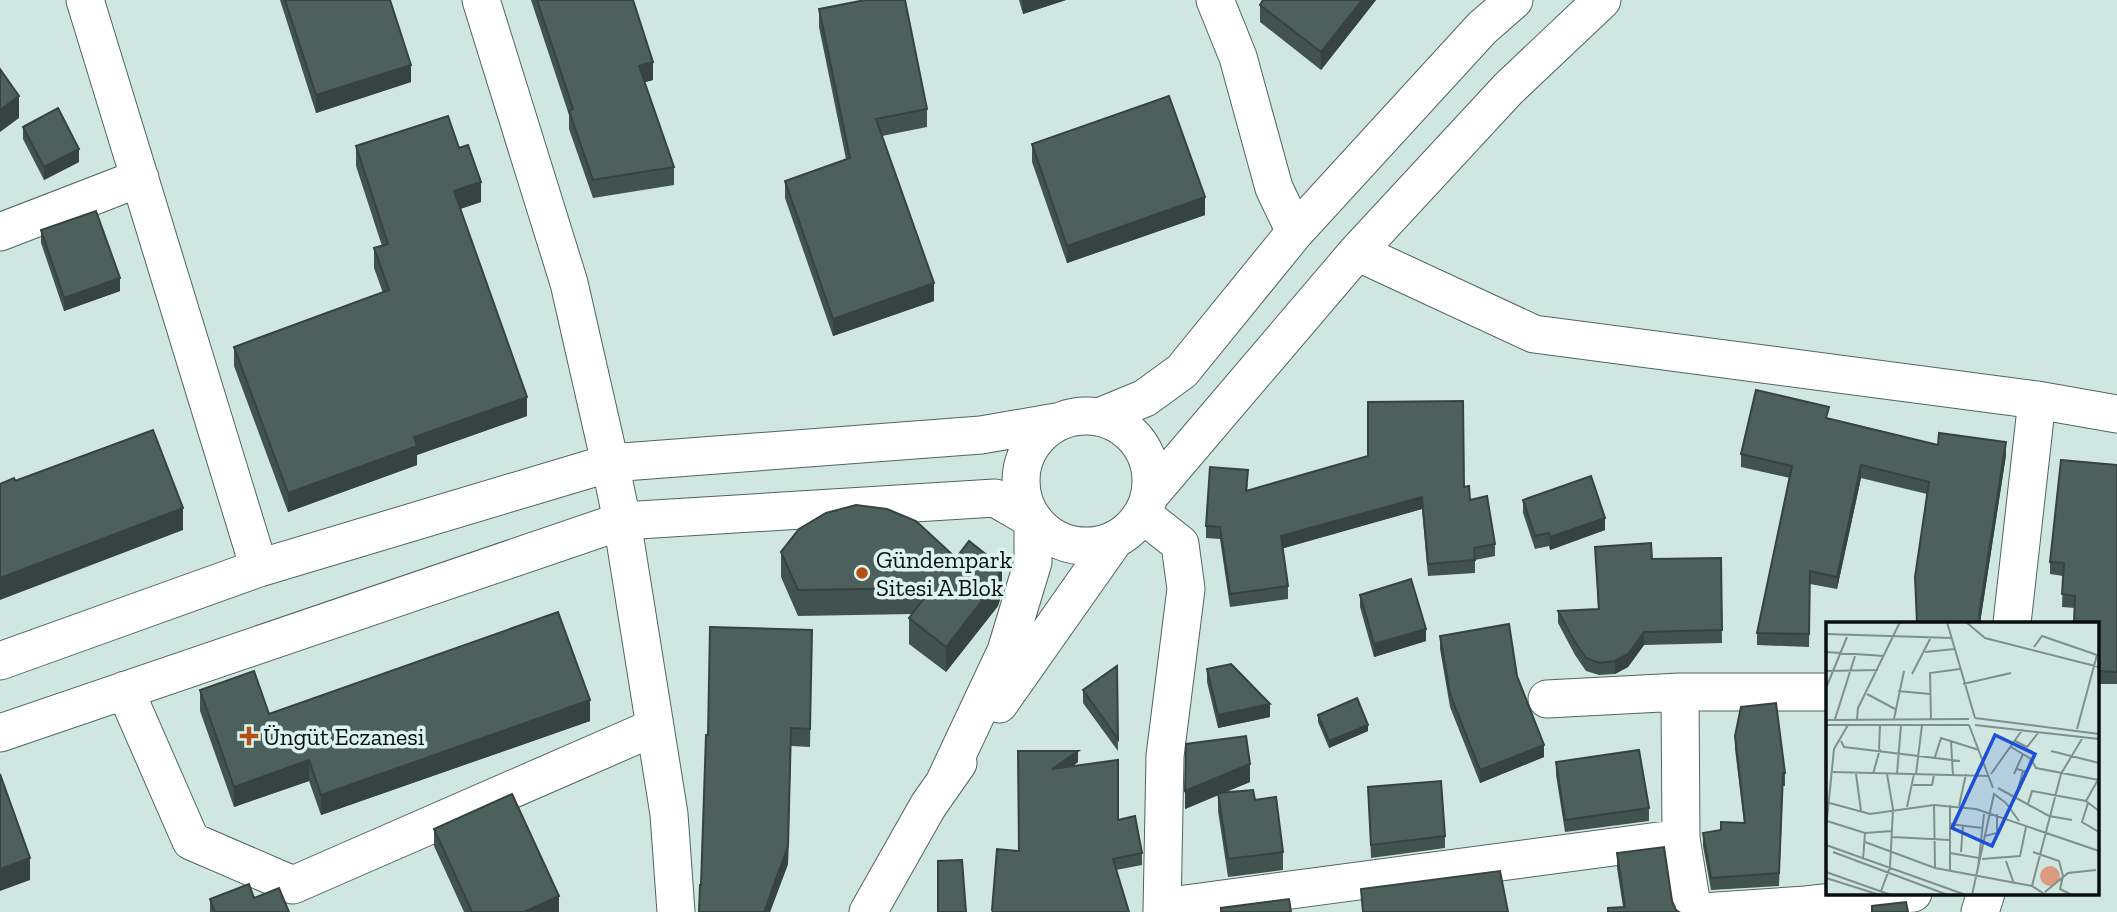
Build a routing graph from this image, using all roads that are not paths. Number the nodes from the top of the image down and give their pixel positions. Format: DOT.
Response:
graph roads {
  1 [pos="85,0"];
  2 [pos="481,0"];
  3 [pos="1215,0"];
  4 [pos="1514,0"];
  5 [pos="1602,0"];
  6 [pos="140,178"];
  7 [pos="0,232"];
  8 [pos="1295,232"];
  9 [pos="1357,252"];
  10 [pos="2037,400"];
  11 [pos="2117,414"];
  12 [pos="1099,417"];
  13 [pos="1056,422"];
  14 [pos="610,463"];
  15 [pos="1146,505"];
  16 [pos="1033,520"];
  17 [pos="622,521"];
  18 [pos="1113,542"];
  19 [pos="259,568"];
  20 [pos="2012,622"];
  21 [pos="0,661"];
  22 [pos="125,691"];
  23 [pos="1680,692"];
  24 [pos="1826,692"];
  25 [pos="1547,699"];
  26 [pos="655,727"];
  27 [pos="0,733"];
  28 [pos="944,783"];
  29 [pos="1681,838"];
  30 [pos="1904,894"];
  31 [pos="1986,894"];
  32 [pos="1162,910"];
  33 [pos="676,912"];
  34 [pos="868,912"];
  35 [pos="1693,912"];
  36 [pos="1702,912"];
  37 [pos="1980,912"];
  1 -- 6 [label="street"];
  2 -- 14 [label="street"];
  3 -- 8 [label="street"];
  4 -- 8 [label="street"];
  5 -- 9 [label="street"];
  6 -- 7 [label="street"];
  6 -- 19 [label="street"];
  8 -- 12 [label="street"];
  9 -- 10 [label="street"];
  9 -- 15 [label="street"];
  10 -- 11 [label="street"];
  10 -- 20 [label="street"];
  12 -- 13 [label="street"];
  12 -- 15 [label="street"];
  13 -- 14 [label="street"];
  13 -- 16 [label="street"];
  14 -- 17 [label="street"];
  14 -- 19 [label="street"];
  15 -- 18 [label="street"];
  15 -- 32 [label="street"];
  16 -- 17 [label="street"];
  16 -- 18 [label="street"];
  16 -- 28 [label="street"];
  17 -- 22 [label="street"];
  17 -- 26 [label="street"];
  18 -- 28 [label="street"];
  19 -- 21 [label="street"];
  22 -- 26 [label="street"];
  22 -- 27 [label="street"];
  23 -- 24 [label="street"];
  23 -- 25 [label="street"];
  23 -- 29 [label="street"];
  26 -- 33 [label="street"];
  28 -- 34 [label="street"];
  29 -- 32 [label="street"];
  29 -- 35 [label="street"];
  30 -- 36 [label="street"];
  31 -- 37 [label="street"];
}
